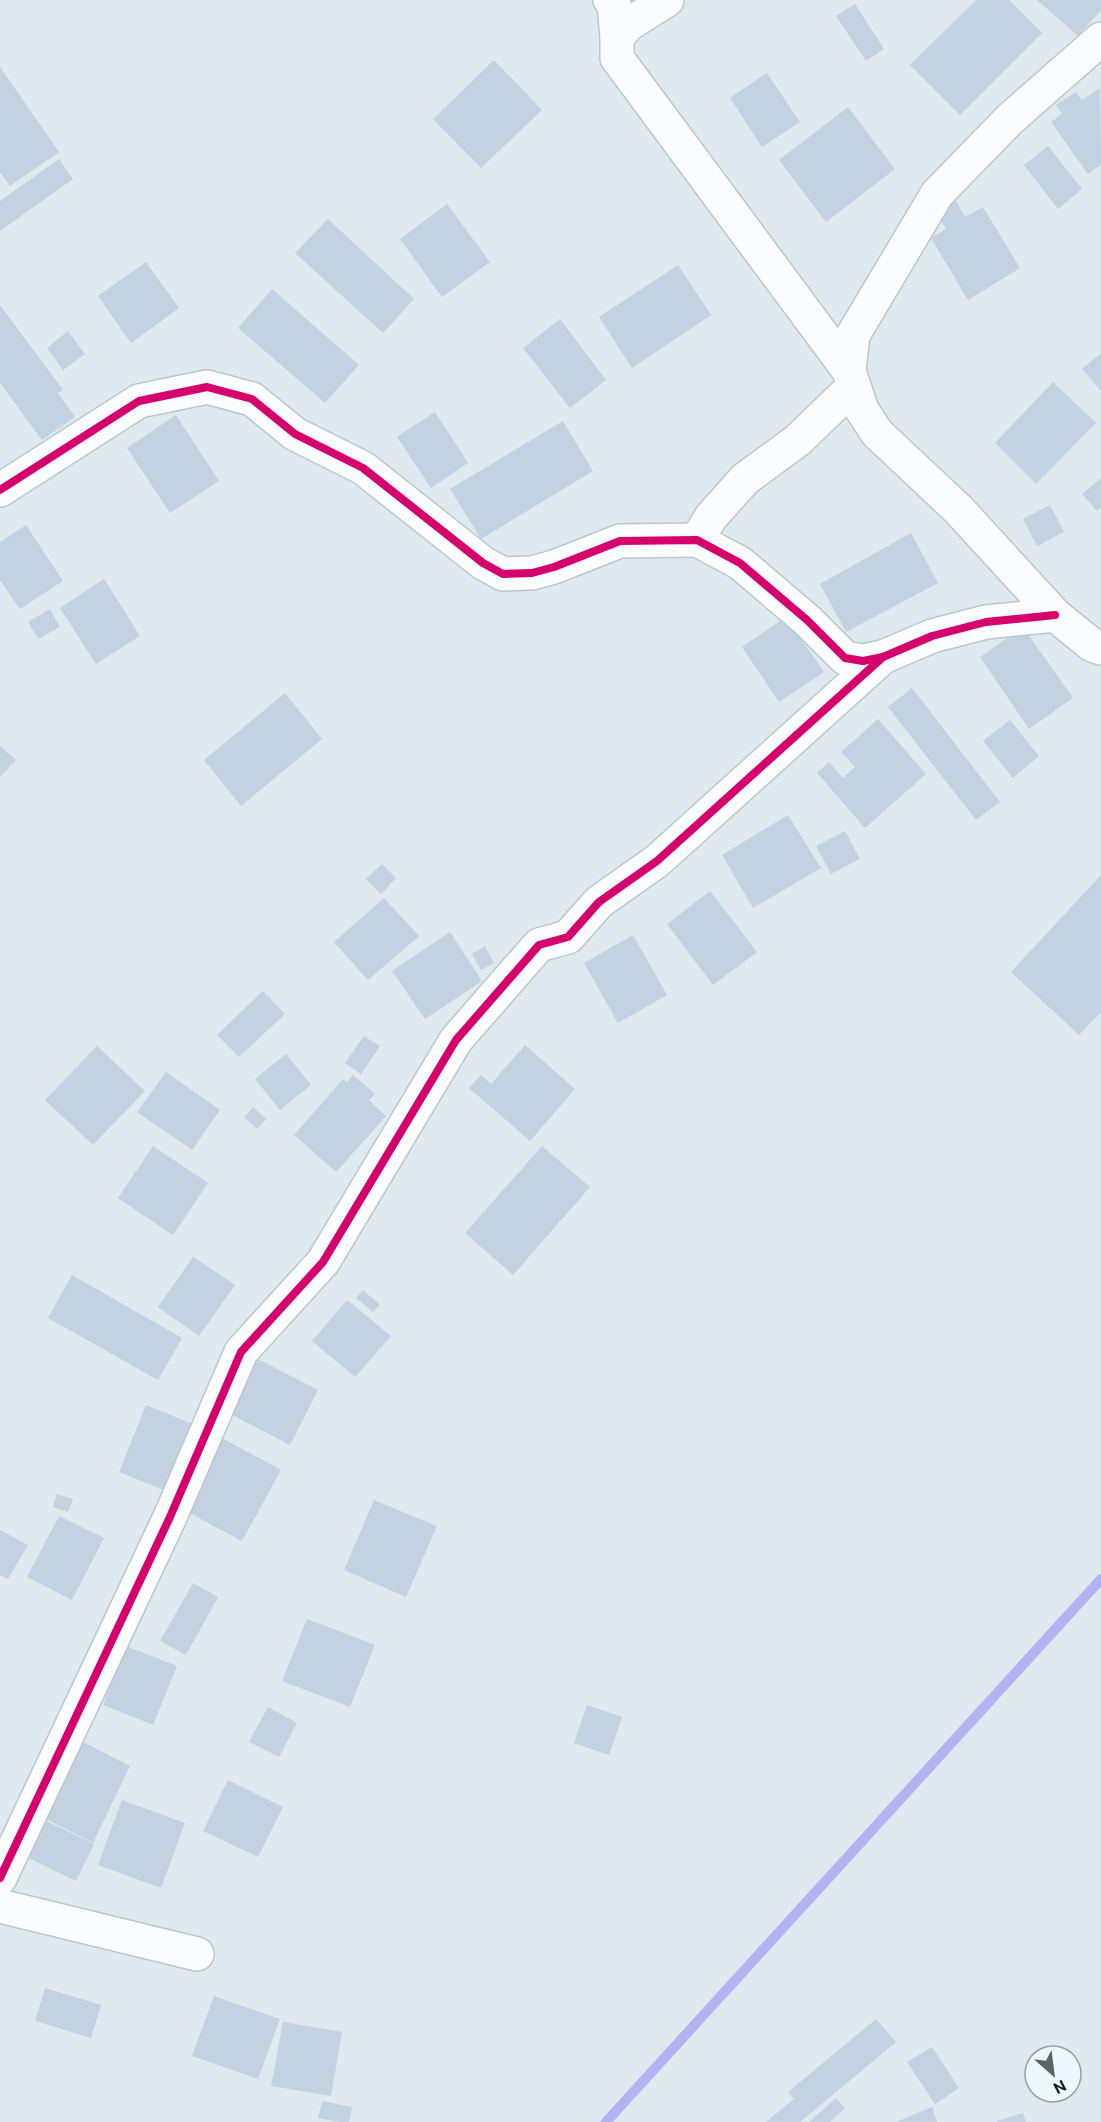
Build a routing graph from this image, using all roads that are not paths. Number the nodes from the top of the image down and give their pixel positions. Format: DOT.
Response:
graph roads {
  1 [pos="610,0"];
  2 [pos="667,0"];
  3 [pos="617,37"];
  4 [pos="1101,39"];
  5 [pos="851,379"];
  6 [pos="0,490"];
  7 [pos="697,540"];
  8 [pos="1055,615"];
  9 [pos="1101,648"];
  10 [pos="883,657"];
  11 [pos="0,1878"];
  12 [pos="0,1906"];
  13 [pos="197,1954"];
  1 -- 3 [label="street"];
  2 -- 3 [label="street"];
  3 -- 5 [label="street"];
  4 -- 5 [label="street"];
  5 -- 7 [label="street"];
  5 -- 8 [label="street"];
  6 -- 7 [label="street"];
  7 -- 10 [label="street"];
  8 -- 9 [label="street"];
  8 -- 10 [label="street"];
  10 -- 11 [label="street"];
  12 -- 13 [label="street"];
}
